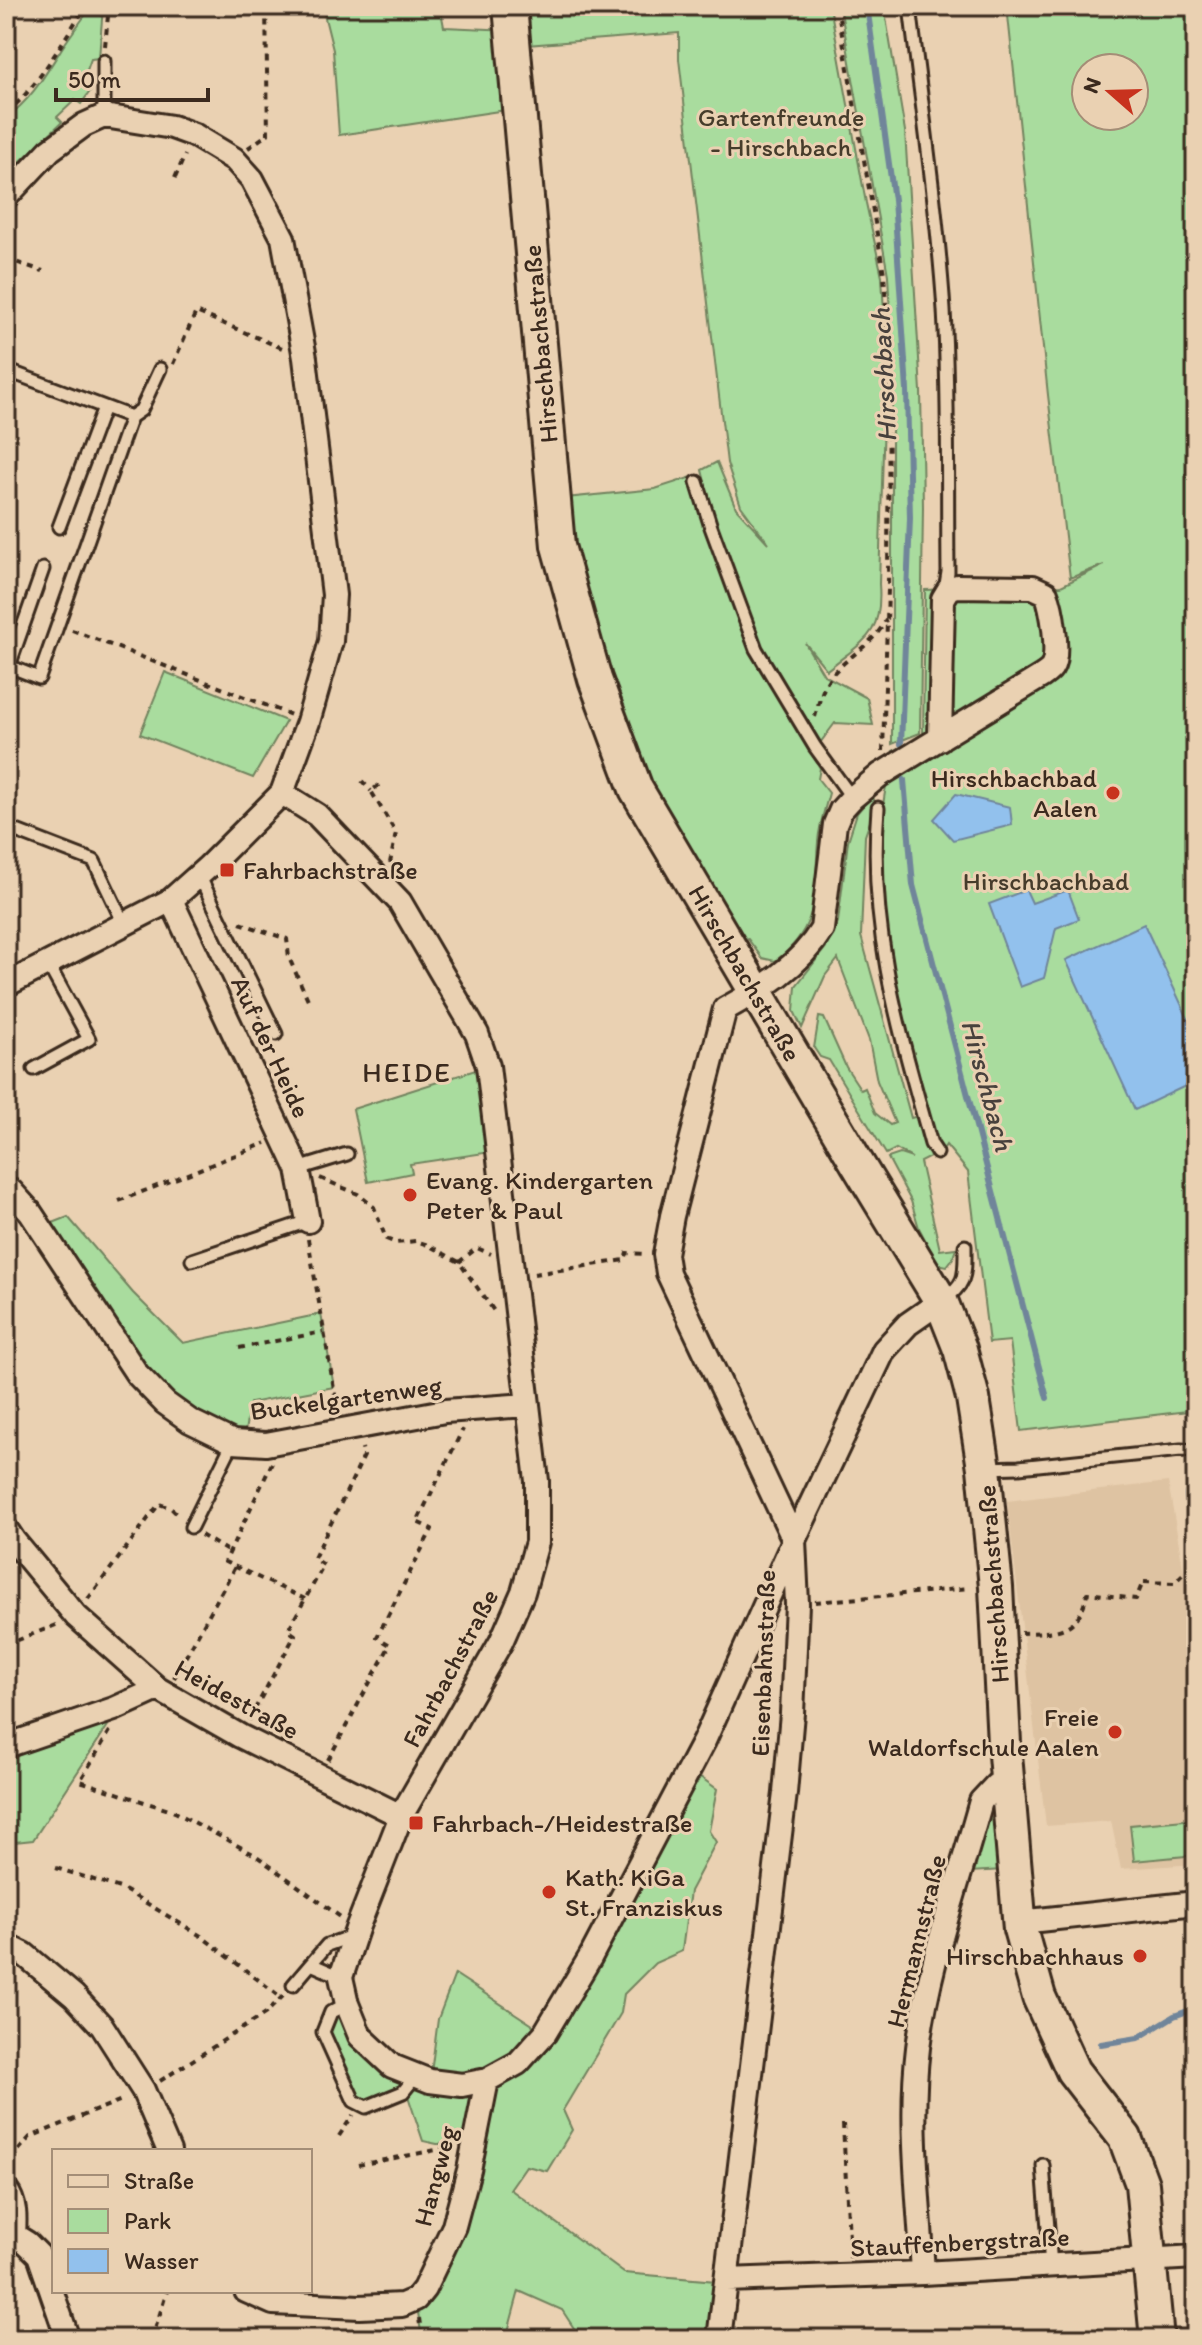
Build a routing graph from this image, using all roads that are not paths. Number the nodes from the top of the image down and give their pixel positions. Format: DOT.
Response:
graph roads {
  1 [pos="510,6"];
  2 [pos="910,6"];
  3 [pos="104,61"];
  4 [pos="104,116"];
  5 [pos="6,197"];
  6 [pos="160,369"];
  7 [pos="6,370"];
  8 [pos="104,407"];
  9 [pos="131,417"];
  10 [pos="697,482"];
  11 [pos="59,527"];
  12 [pos="43,569"];
  13 [pos="943,599"];
  14 [pos="7,666"];
  15 [pos="940,739"];
  16 [pos="282,793"];
  17 [pos="852,798"];
  18 [pos="878,808"];
  19 [pos="6,827"];
  20 [pos="199,875"];
  21 [pos="171,900"];
  22 [pos="124,924"];
  23 [pos="48,964"];
  24 [pos="6,985"];
  25 [pos="757,991"];
  26 [pos="276,1034"];
  27 [pos="34,1069"];
  28 [pos="937,1153"];
  29 [pos="347,1154"];
  30 [pos="298,1169"];
  31 [pos="6,1188"];
  32 [pos="308,1221"];
  33 [pos="965,1246"];
  34 [pos="192,1260"];
  35 [pos="941,1301"];
  36 [pos="527,1405"];
  37 [pos="233,1442"];
  38 [pos="1196,1451"];
  39 [pos="984,1468"];
  40 [pos="191,1527"];
  41 [pos="6,1529"];
  42 [pos="794,1540"];
  43 [pos="162,1691"];
  44 [pos="6,1746"];
  45 [pos="1007,1781"];
  46 [pos="401,1816"];
  47 [pos="1196,1903"];
  48 [pos="1020,1922"];
  49 [pos="357,1930"];
  50 [pos="6,1945"];
  51 [pos="311,1964"];
  52 [pos="341,1977"];
  53 [pos="293,1985"];
  54 [pos="347,2004"];
  55 [pos="416,2076"];
  56 [pos="487,2080"];
  57 [pos="168,2149"];
  58 [pos="1043,2165"];
  59 [pos="6,2190"];
  60 [pos="10,2239"];
  61 [pos="1196,2257"];
  62 [pos="1150,2261"];
  63 [pos="1051,2266"];
  64 [pos="923,2273"];
  65 [pos="727,2280"];
  66 [pos="52,2293"];
  67 [pos="52,2293"];
  68 [pos="250,2293"];
  69 [pos="68,2339"];
  70 [pos="719,2339"];
  71 [pos="1157,2339"];
  1 -- 25 [label="street, Hirschbachstraße"];
  2 -- 13 [label="lane"];
  3 -- 4 [label="lane"];
  4 -- 5 [label="street"];
  4 -- 16 [label="street"];
  6 -- 9 [label="lane"];
  7 -- 8 [label="lane"];
  8 -- 9 [label="lane"];
  8 -- 11 [label="lane"];
  9 -- 14 [label="lane"];
  10 -- 17 [label="lane"];
  12 -- 14 [label="lane"];
  13 -- 15 [label="street"];
  13 -- 15 [label="street"];
  15 -- 17 [label="street"];
  16 -- 20 [label="street"];
  16 -- 36 [label="street, Fahrbachstraße"];
  17 -- 25 [label="street, Eisenbahnstraße"];
  18 -- 28 [label="lane"];
  19 -- 22 [label="lane"];
  20 -- 21 [label="street"];
  20 -- 26 [label="lane"];
  21 -- 22 [label="street"];
  21 -- 30 [label="street, Auf der Heide"];
  22 -- 23 [label="street"];
  23 -- 24 [label="street"];
  23 -- 27 [label="lane"];
  25 -- 35 [label="street, Hirschbachstraße"];
  25 -- 42 [label="street, Eisenbahnstraße"];
  29 -- 30 [label="lane"];
  30 -- 32 [label="street, Auf der Heide"];
  31 -- 37 [label="street, Buckelgartenweg"];
  32 -- 34 [label="lane"];
  33 -- 35 [label="lane"];
  35 -- 39 [label="street, Hirschbachstraße"];
  35 -- 42 [label="street"];
  36 -- 37 [label="street, Buckelgartenweg"];
  36 -- 46 [label="street, Fahrbachstraße"];
  37 -- 40 [label="lane"];
  38 -- 39 [label="lane"];
  39 -- 45 [label="street, Hirschbachstraße"];
  41 -- 43 [label="street, Heidestraße"];
  42 -- 56 [label="street"];
  42 -- 65 [label="street, Eisenbahnstraße"];
  43 -- 44 [label="street"];
  43 -- 46 [label="street, Heidestraße"];
  45 -- 48 [label="street, Hirschbachstraße"];
  45 -- 64 [label="street, Hermannstraße"];
  46 -- 49 [label="street, Fahrbachstraße"];
  47 -- 48 [label="street"];
  48 -- 62 [label="street, Hirschbachstraße"];
  49 -- 51 [label="lane"];
  49 -- 52 [label="street, Fahrbachstraße"];
  50 -- 57 [label="street"];
  51 -- 52 [label="lane"];
  51 -- 53 [label="lane"];
  52 -- 54 [label="street"];
  54 -- 55 [label="street"];
  54 -- 55 [label="lane"];
  55 -- 56 [label="street"];
  56 -- 68 [label="street, Hangweg"];
  58 -- 63 [label="lane"];
  59 -- 60 [label="street"];
  60 -- 66 [label="street"];
  61 -- 62 [label="street, Stauffenbergstraße"];
  62 -- 63 [label="street, Stauffenbergstraße"];
  62 -- 71 [label="street, Hirschbachstraße"];
  63 -- 64 [label="street, Stauffenbergstraße"];
  64 -- 65 [label="street, Stauffenbergstraße"];
  65 -- 70 [label="street, Eisenbahnstraße"];
  67 -- 69 [label="street"];
}
